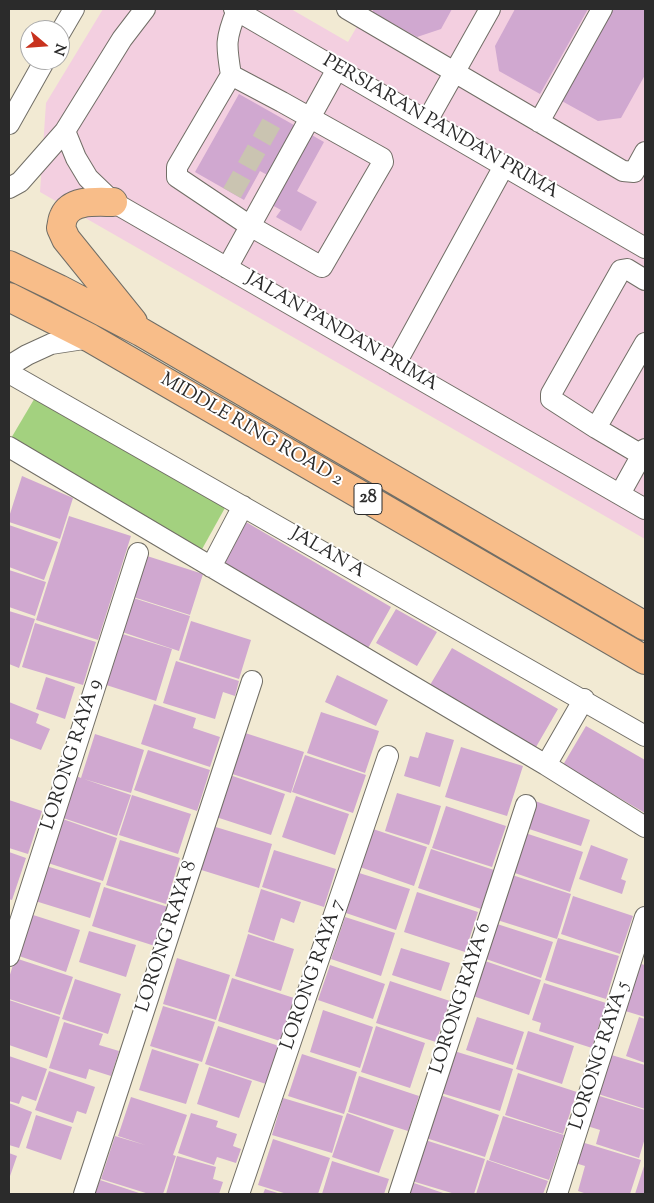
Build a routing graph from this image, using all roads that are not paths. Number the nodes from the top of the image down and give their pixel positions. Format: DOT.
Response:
graph roads {
  1 [pos="74,9"];
  2 [pos="145,9"];
  3 [pos="490,9"];
  4 [pos="602,9"];
  5 [pos="235,10"];
  6 [pos="357,11"];
  7 [pos="68,20"];
  8 [pos="337,69"];
  9 [pos="39,70"];
  10 [pos="455,72"];
  11 [pos="231,76"];
  12 [pos="310,117"];
  13 [pos="427,121"];
  14 [pos="539,122"];
  15 [pos="9,124"];
  16 [pos="65,131"];
  17 [pos="645,152"];
  18 [pos="504,166"];
  19 [pos="9,188"];
  20 [pos="113,202"];
  21 [pos="250,226"];
  22 [pos="645,248"];
  23 [pos="9,265"];
  24 [pos="227,268"];
  25 [pos="645,280"];
  26 [pos="9,297"];
  27 [pos="141,332"];
  28 [pos="90,338"];
  29 [pos="645,343"];
  30 [pos="395,365"];
  31 [pos="9,366"];
  32 [pos="9,373"];
  33 [pos="596,428"];
  34 [pos="9,447"];
  35 [pos="644,453"];
  36 [pos="620,494"];
  37 [pos="243,506"];
  38 [pos="645,509"];
  39 [pos="138,553"];
  40 [pos="211,567"];
  41 [pos="645,626"];
  42 [pos="645,660"];
  43 [pos="252,681"];
  44 [pos="584,699"];
  45 [pos="645,736"];
  46 [pos="388,756"];
  47 [pos="546,765"];
  48 [pos="526,805"];
  49 [pos="645,827"];
  50 [pos="645,917"];
  51 [pos="9,956"];
  52 [pos="84,1194"];
  53 [pos="239,1194"];
  54 [pos="399,1194"];
  55 [pos="557,1194"];
  1 -- 7 [label="street"];
  2 -- 16 [label="street"];
  3 -- 10 [label="street"];
  4 -- 14 [label="street"];
  5 -- 8 [label="street, PERSIARAN PANDAN PRIMA"];
  5 -- 11 [label="street"];
  6 -- 10 [label="street"];
  8 -- 12 [label="street"];
  8 -- 13 [label="street, PERSIARAN PANDAN PRIMA"];
  9 -- 15 [label="street"];
  10 -- 13 [label="street"];
  10 -- 14 [label="street"];
  11 -- 12 [label="street"];
  11 -- 21 [label="street"];
  12 -- 21 [label="street"];
  12 -- 21 [label="street"];
  13 -- 18 [label="street, PERSIARAN PANDAN PRIMA"];
  14 -- 17 [label="street"];
  16 -- 19 [label="street"];
  16 -- 20 [label="street, JALAN PANDAN PRIMA"];
  18 -- 22 [label="street, PERSIARAN PANDAN PRIMA"];
  18 -- 30 [label="street"];
  20 -- 24 [label="street, JALAN PANDAN PRIMA"];
  20 -- 27 [label="highway"];
  21 -- 24 [label="street"];
  23 -- 27 [label="highway, MIDDLE RING ROAD 2 / 28"];
  24 -- 30 [label="street, JALAN PANDAN PRIMA"];
  25 -- 33 [label="street"];
  26 -- 28 [label="highway, MIDDLE RING ROAD 2 / 28"];
  27 -- 41 [label="highway, MIDDLE RING ROAD 2 / 28"];
  28 -- 31 [label="street"];
  28 -- 42 [label="highway, MIDDLE RING ROAD 2 / 28"];
  29 -- 33 [label="street"];
  30 -- 36 [label="street, JALAN PANDAN PRIMA"];
  32 -- 37 [label="street, JALAN A"];
  33 -- 35 [label="street"];
  34 -- 40 [label="street"];
  35 -- 36 [label="street"];
  36 -- 38 [label="street, JALAN PANDAN PRIMA"];
  37 -- 40 [label="street"];
  37 -- 44 [label="street, JALAN A"];
  39 -- 51 [label="street, LORONG RAYA 9"];
  40 -- 47 [label="street"];
  43 -- 52 [label="street, LORONG RAYA 8"];
  44 -- 45 [label="street, JALAN A"];
  44 -- 47 [label="street"];
  46 -- 53 [label="street, LORONG RAYA 7"];
  47 -- 49 [label="street"];
  48 -- 54 [label="street, LORONG RAYA 6"];
  50 -- 55 [label="street, LORONG RAYA 5"];
}
